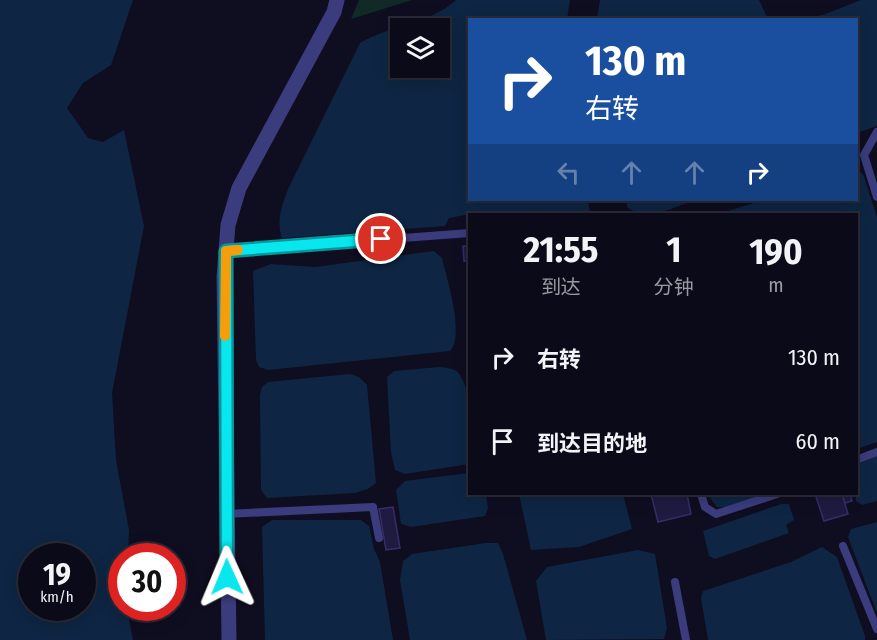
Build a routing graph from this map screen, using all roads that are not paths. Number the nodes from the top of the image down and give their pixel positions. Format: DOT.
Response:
graph roads {
  1 [pos="336,0"];
  2 [pos="877,132"];
  3 [pos="877,197"];
  4 [pos="468,233"];
  5 [pos="226,251"];
  6 [pos="877,452"];
  7 [pos="858,459"];
  8 [pos="701,495"];
  9 [pos="774,495"];
  10 [pos="225,514"];
  11 [pos="380,538"];
  12 [pos="843,546"];
  13 [pos="675,582"];
  14 [pos="877,629"];
  15 [pos="229,640"];
  16 [pos="686,640"];
  1 -- 5 [label="street"];
  2 -- 3 [label="lane"];
  4 -- 5 [label="lane"];
  5 -- 10 [label="street"];
  6 -- 7 [label="lane"];
  8 -- 9 [label="lane"];
  10 -- 11 [label="lane"];
  10 -- 15 [label="street"];
  12 -- 14 [label="lane"];
  13 -- 16 [label="lane"];
}
